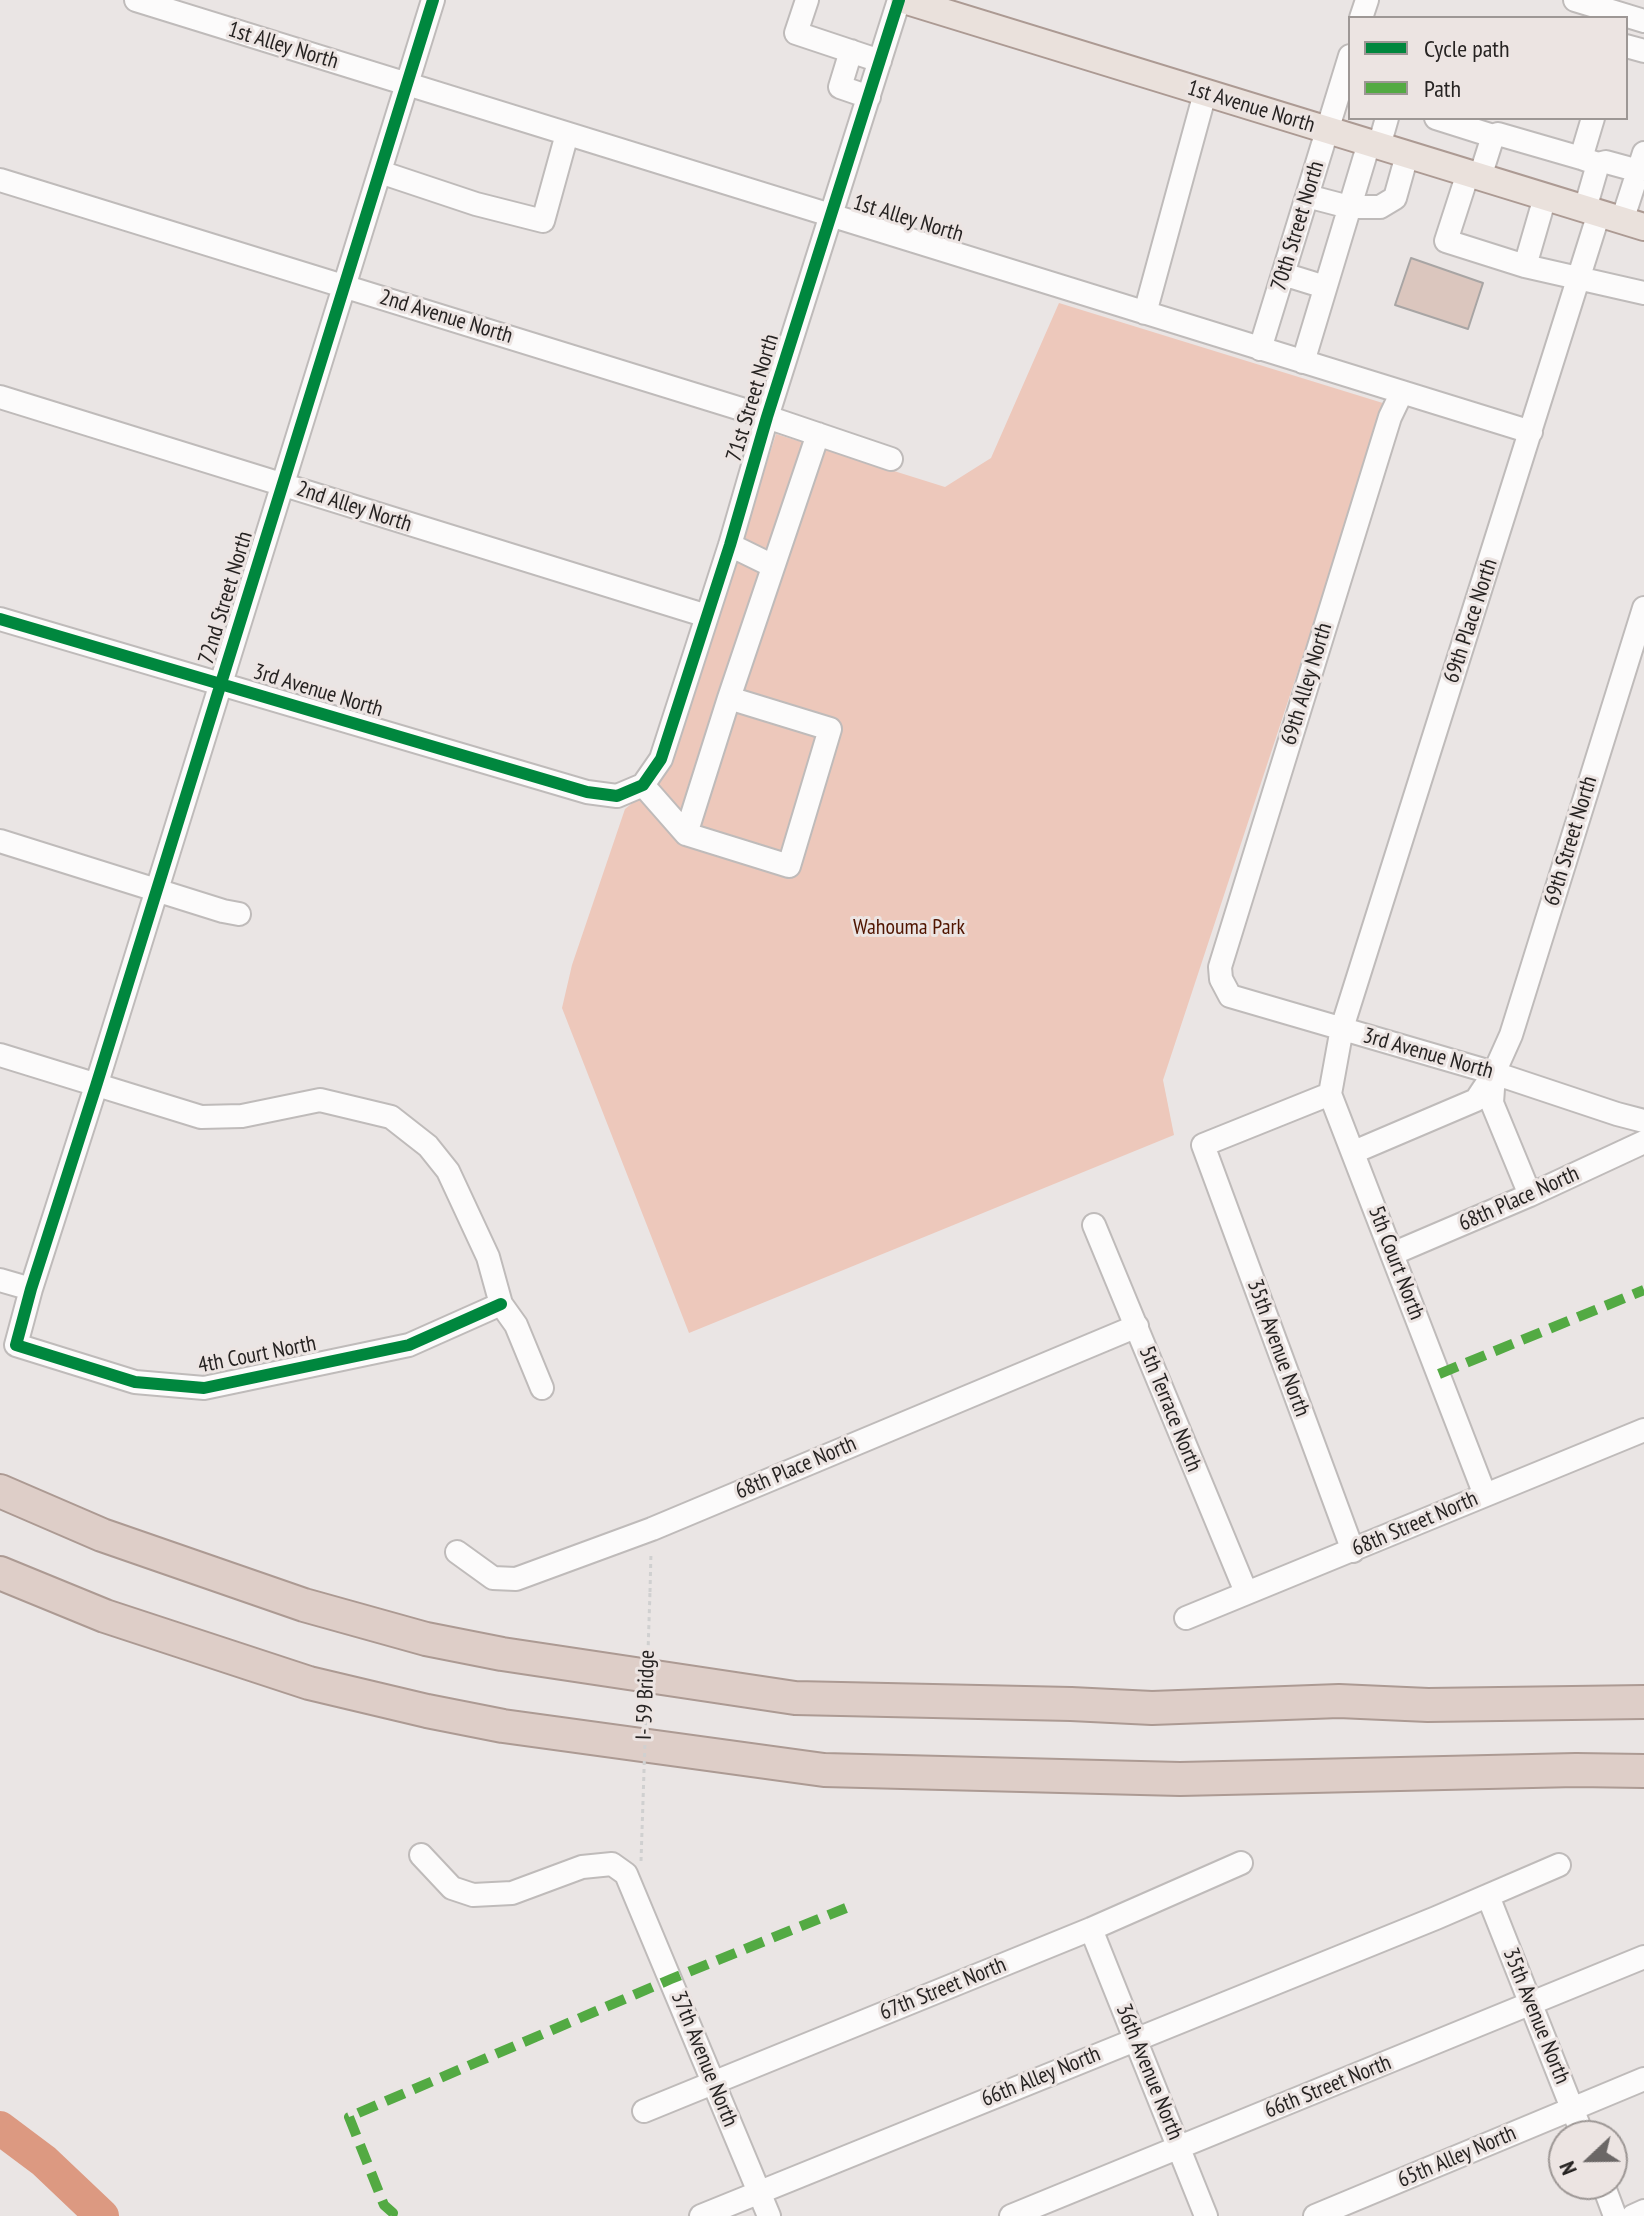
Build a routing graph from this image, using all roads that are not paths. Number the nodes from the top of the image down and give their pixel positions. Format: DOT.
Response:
graph roads {
  1 [pos="136,0"];
  2 [pos="433,0"];
  3 [pos="807,0"];
  4 [pos="902,0"];
  5 [pos="1575,0"];
  6 [pos="1628,16"];
  7 [pos="851,51"];
  8 [pos="880,61"];
  9 [pos="1348,63"];
  10 [pos="407,84"];
  11 [pos="1205,93"];
  12 [pos="869,97"];
  13 [pos="1386,120"];
  14 [pos="1442,120"];
  15 [pos="1593,120"];
  16 [pos="1328,130"];
  17 [pos="567,134"];
  18 [pos="1493,136"];
  19 [pos="1374,144"];
  20 [pos="1407,155"];
  21 [pos="1590,161"];
  22 [pos="1641,162"];
  23 [pos="380,172"];
  24 [pos="1474,175"];
  25 [pos="0,180"];
  26 [pos="1307,196"];
  27 [pos="1545,197"];
  28 [pos="1349,207"];
  29 [pos="831,216"];
  30 [pos="1613,218"];
  31 [pos="1525,266"];
  32 [pos="1283,274"];
  33 [pos="1579,278"];
  34 [pos="344,285"];
  35 [pos="1325,287"];
  36 [pos="1644,293"];
  37 [pos="1145,313"];
  38 [pos="1260,349"];
  39 [pos="1303,362"];
  40 [pos="1402,392"];
  41 [pos="0,397"];
  42 [pos="767,417"];
  43 [pos="1531,432"];
  44 [pos="818,434"];
  45 [pos="891,459"];
  46 [pos="282,484"];
  47 [pos="730,545"];
  48 [pos="773,566"];
  49 [pos="1644,608"];
  50 [pos="707,616"];
  51 [pos="0,619"];
  52 [pos="220,683"];
  53 [pos="729,698"];
  54 [pos="634,789"];
  55 [pos="686,834"];
  56 [pos="0,841"];
  57 [pos="156,889"];
  58 [pos="239,914"];
  59 [pos="1221,979"];
  60 [pos="1342,1028"];
  61 [pos="0,1055"];
  62 [pos="1494,1073"];
  63 [pos="96,1086"];
  64 [pos="1330,1094"];
  65 [pos="1644,1121"];
  66 [pos="1644,1142"];
  67 [pos="1354,1152"];
  68 [pos="1530,1195"];
  69 [pos="1094,1225"];
  70 [pos="1392,1254"];
  71 [pos="0,1280"];
  72 [pos="31,1289"];
  73 [pos="501,1304"];
  74 [pos="1137,1326"];
  75 [pos="16,1345"];
  76 [pos="542,1388"];
  77 [pos="1644,1430"];
  78 [pos="0,1491"];
  79 [pos="1485,1495"];
  80 [pos="1353,1551"];
  81 [pos="457,1552"];
  82 [pos="0,1573"];
  83 [pos="1246,1592"];
  84 [pos="1186,1618"];
  85 [pos="1644,1702"];
  86 [pos="1644,1771"];
  87 [pos="421,1855"];
  88 [pos="1241,1863"];
  89 [pos="1559,1865"];
  90 [pos="1488,1896"];
  91 [pos="1091,1929"];
  92 [pos="1644,1957"];
  93 [pos="1531,2005"];
  94 [pos="1136,2039"];
  95 [pos="1644,2079"];
  96 [pos="714,2082"];
  97 [pos="1573,2109"];
  98 [pos="644,2111"];
  99 [pos="1577,2120"];
  100 [pos="1179,2148"];
  101 [pos="759,2192"];
  102 [pos="1644,2211"];
  103 [pos="701,2216"];
  104 [pos="769,2216"];
  105 [pos="1011,2216"];
  106 [pos="1206,2216"];
  107 [pos="1315,2216"];
  108 [pos="1633,2216"];
  1 -- 10 [label="street, 1st Alley North"];
  2 -- 10 [label="street, 72nd Street North"];
  3 -- 7 [label="street"];
  4 -- 8 [label="street, 71st Street North"];
  4 -- 11 [label="main road, 1st Avenue North"];
  5 -- 6 [label="street"];
  7 -- 8 [label="street"];
  7 -- 12 [label="street"];
  8 -- 12 [label="street, 71st Street North"];
  9 -- 16 [label="street, 70th Street North"];
  10 -- 17 [label="street, 1st Alley North"];
  10 -- 23 [label="street, 72nd Street North"];
  11 -- 16 [label="main road, 1st Avenue North"];
  11 -- 37 [label="street"];
  12 -- 29 [label="street, 71st Street North"];
  13 -- 19 [label="street"];
  14 -- 18 [label="street"];
  15 -- 21 [label="street"];
  16 -- 19 [label="main road, 1st Avenue North"];
  16 -- 26 [label="street, 70th Street North"];
  17 -- 23 [label="street"];
  17 -- 29 [label="street, 1st Alley North"];
  18 -- 21 [label="street"];
  18 -- 24 [label="street"];
  19 -- 20 [label="main road, 1st Avenue North"];
  19 -- 28 [label="street"];
  20 -- 24 [label="main road, 1st Avenue North"];
  20 -- 28 [label="street"];
  21 -- 22 [label="street"];
  21 -- 30 [label="street"];
  22 -- 30 [label="street"];
  23 -- 34 [label="street, 72nd Street North"];
  24 -- 27 [label="main road, 1st Avenue North"];
  24 -- 31 [label="street"];
  25 -- 34 [label="street, 2nd Avenue North"];
  26 -- 28 [label="street"];
  26 -- 32 [label="street, 70th Street North"];
  27 -- 30 [label="main road, 1st Avenue North"];
  27 -- 31 [label="street"];
  28 -- 35 [label="street"];
  29 -- 37 [label="street, 1st Alley North"];
  29 -- 42 [label="street, 71st Street North"];
  30 -- 33 [label="street, 69th Place North"];
  31 -- 33 [label="street"];
  32 -- 35 [label="street"];
  32 -- 38 [label="street, 70th Street North"];
  33 -- 36 [label="street"];
  33 -- 43 [label="street, 69th Place North"];
  34 -- 42 [label="street, 2nd Avenue North"];
  34 -- 46 [label="street, 72nd Street North"];
  35 -- 39 [label="street"];
  37 -- 38 [label="street, 1st Alley North"];
  38 -- 39 [label="street, 1st Alley North"];
  39 -- 40 [label="street, 1st Alley North"];
  40 -- 43 [label="street, 1st Alley North"];
  40 -- 59 [label="street, 69th Alley North"];
  41 -- 46 [label="street, 2nd Alley North"];
  42 -- 44 [label="street, 2nd Avenue North"];
  42 -- 47 [label="street, 71st Street North"];
  43 -- 60 [label="street, 69th Place North"];
  44 -- 45 [label="street, 2nd Avenue North"];
  44 -- 48 [label="street"];
  46 -- 50 [label="street, 2nd Alley North"];
  46 -- 52 [label="street, 72nd Street North"];
  47 -- 48 [label="street"];
  47 -- 50 [label="street, 71st Street North"];
  48 -- 53 [label="street"];
  49 -- 62 [label="street, 69th Street North"];
  50 -- 54 [label="street, 71st Street North"];
  51 -- 52 [label="street, 3rd Avenue North"];
  52 -- 54 [label="street, 3rd Avenue North"];
  52 -- 57 [label="street, 72nd Street North"];
  53 -- 55 [label="street"];
  53 -- 55 [label="street"];
  54 -- 55 [label="street"];
  56 -- 57 [label="street"];
  57 -- 58 [label="street"];
  57 -- 63 [label="street, 72nd Street North"];
  59 -- 60 [label="street, 3rd Avenue North"];
  60 -- 62 [label="street, 3rd Avenue North"];
  60 -- 64 [label="street"];
  61 -- 63 [label="street"];
  62 -- 65 [label="street, 3rd Avenue North"];
  62 -- 67 [label="street"];
  62 -- 68 [label="street"];
  63 -- 72 [label="street, 72nd Street North"];
  63 -- 73 [label="street"];
  64 -- 67 [label="street, 5th Court North"];
  64 -- 80 [label="street, 35th Avenue North"];
  66 -- 68 [label="street, 68th Place North"];
  67 -- 70 [label="street, 5th Court North"];
  68 -- 70 [label="street, 68th Place North"];
  69 -- 74 [label="street, 5th Terrace North"];
  70 -- 79 [label="street, 5th Court North"];
  71 -- 72 [label="street"];
  72 -- 75 [label="street, 72nd Street North"];
  73 -- 75 [label="street, 4th Court North"];
  73 -- 76 [label="street"];
  74 -- 81 [label="street, 68th Place North"];
  74 -- 83 [label="street, 5th Terrace North"];
  77 -- 79 [label="street, 68th Street North"];
  78 -- 85 [label="highway"];
  79 -- 80 [label="street, 68th Street North"];
  80 -- 83 [label="street, 68th Street North"];
  82 -- 86 [label="highway"];
  83 -- 84 [label="street, 68th Street North"];
  87 -- 96 [label="street, 37th Avenue North"];
  88 -- 91 [label="street, 67th Street North"];
  89 -- 90 [label="street, 66th Alley North"];
  90 -- 93 [label="street, 35th Avenue North"];
  90 -- 94 [label="street, 66th Alley North"];
  91 -- 94 [label="street, 36th Avenue North"];
  91 -- 96 [label="street, 67th Street North"];
  92 -- 93 [label="street, 66th Street North"];
  93 -- 97 [label="street, 35th Avenue North"];
  93 -- 100 [label="street, 66th Street North"];
  94 -- 100 [label="street, 36th Avenue North"];
  94 -- 101 [label="street, 66th Alley North"];
  95 -- 97 [label="street, 65th Alley North"];
  96 -- 98 [label="street, 67th Street North"];
  96 -- 101 [label="street, 37th Avenue North"];
  97 -- 99 [label="street, 35th Avenue North"];
  97 -- 107 [label="street, 65th Alley North"];
  100 -- 105 [label="street, 66th Street North"];
  100 -- 106 [label="street, 36th Avenue North"];
  101 -- 103 [label="street, 66th Alley North"];
  101 -- 104 [label="street, 37th Avenue North"];
  102 -- 108 [label="street"];
}
